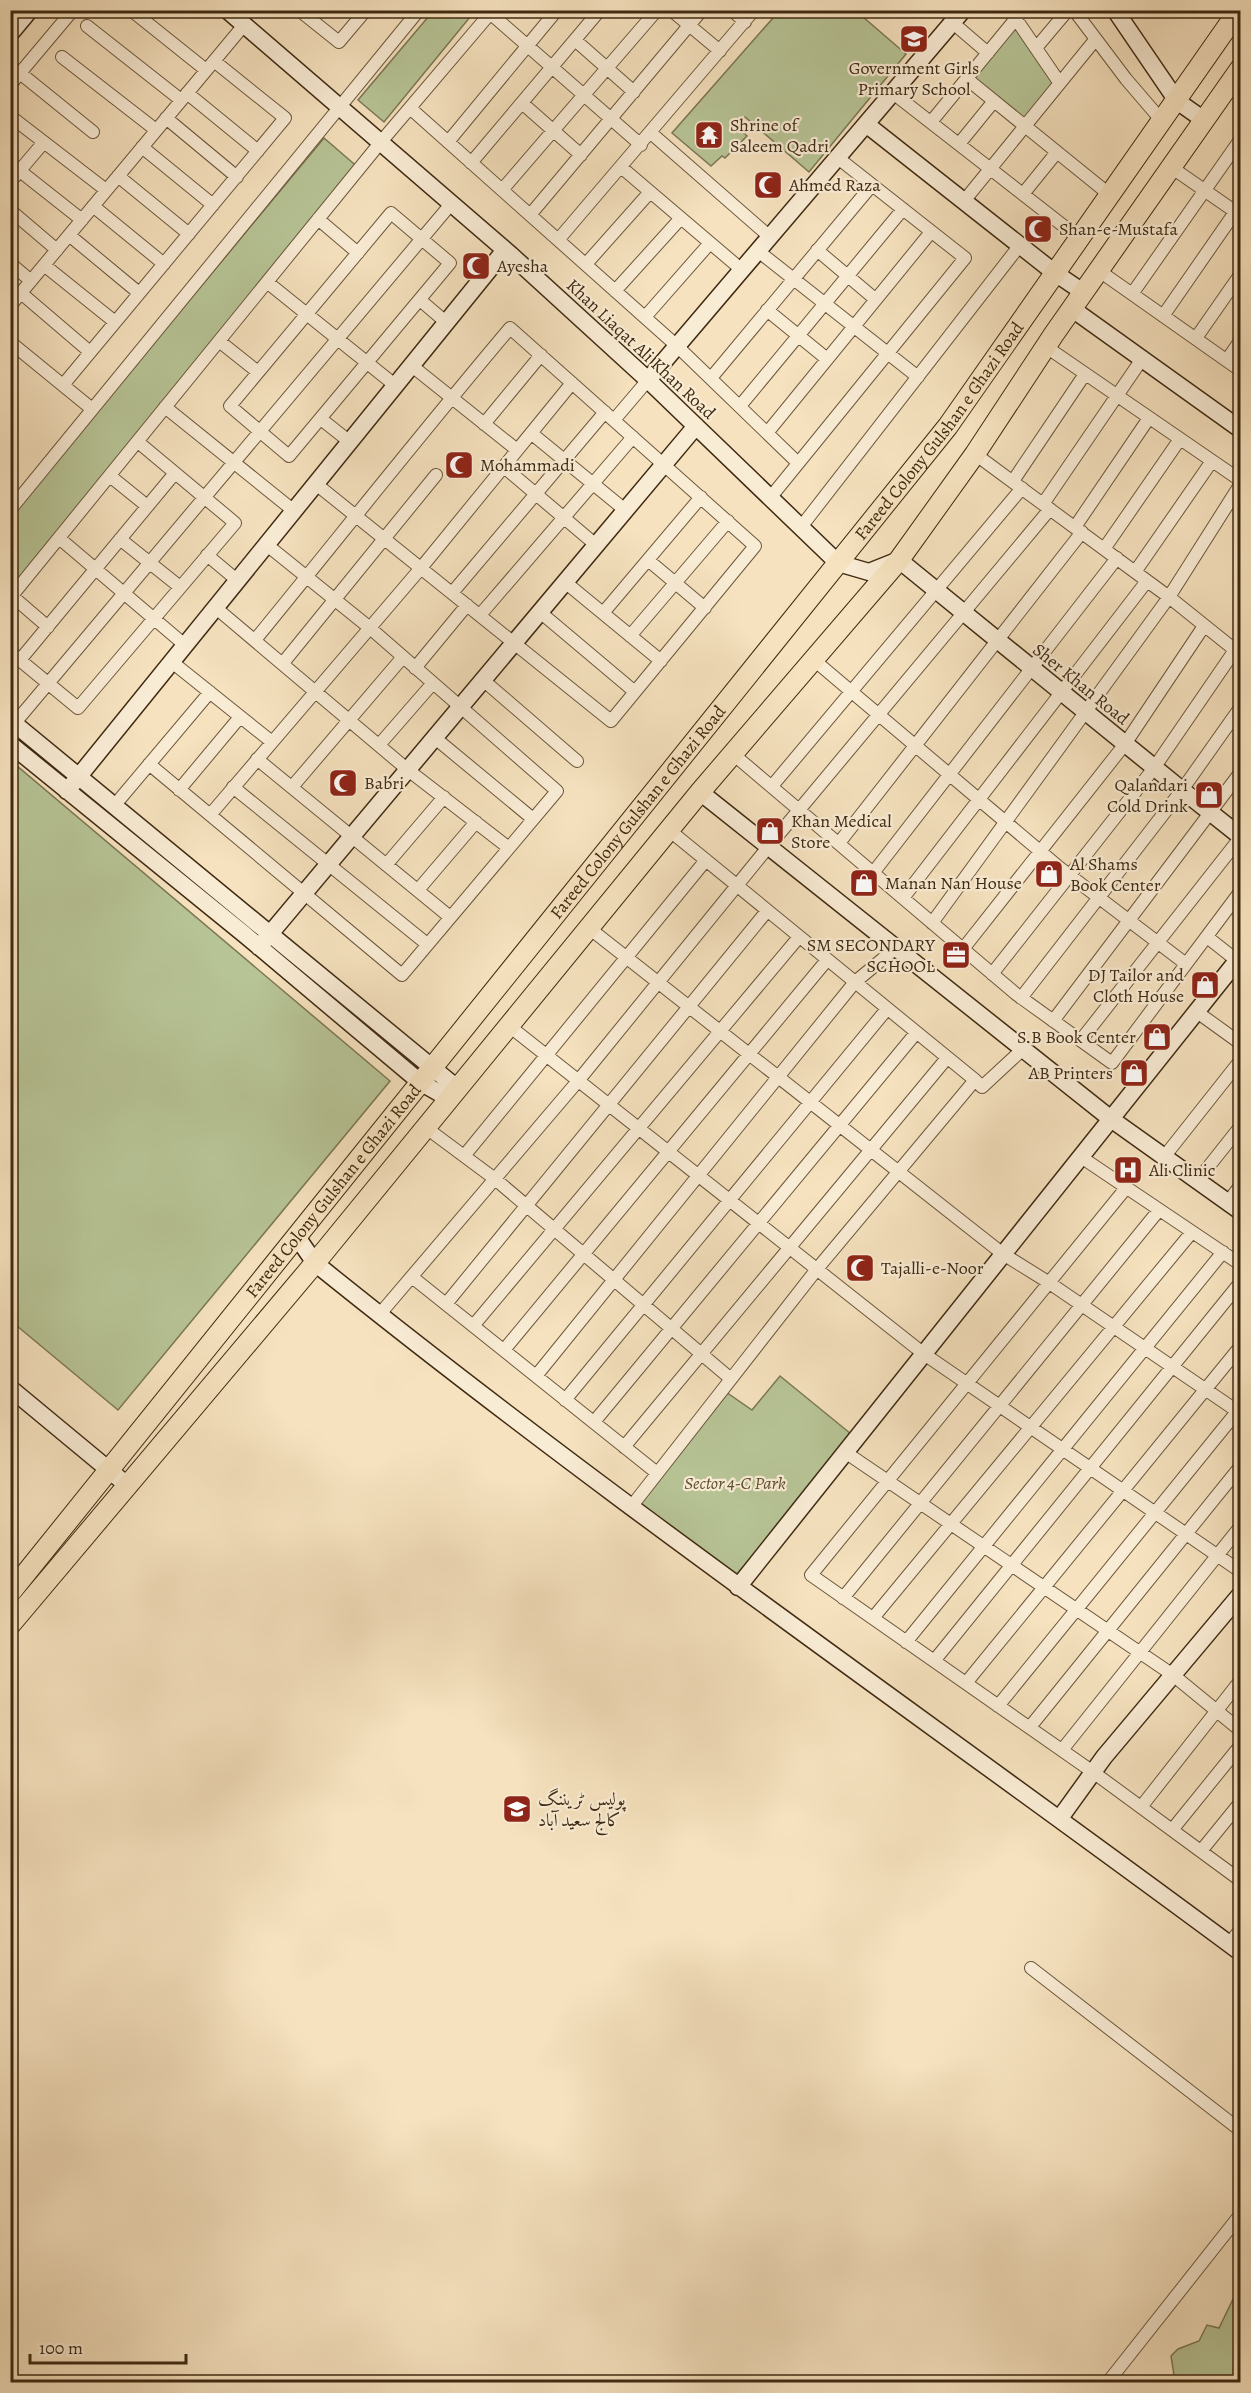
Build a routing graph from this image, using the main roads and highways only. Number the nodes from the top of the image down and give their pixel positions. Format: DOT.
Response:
graph roads {
  1 [pos="1239,10"];
  2 [pos="1240,69"];
  3 [pos="10,1593"];
  4 [pos="10,1625"];
  1 -- 3 [label="main road, Fareed Colony Gulshan e Ghazi Road"];
  2 -- 4 [label="main road, Fareed Colony Gulshan e Ghazi Road"];
}
